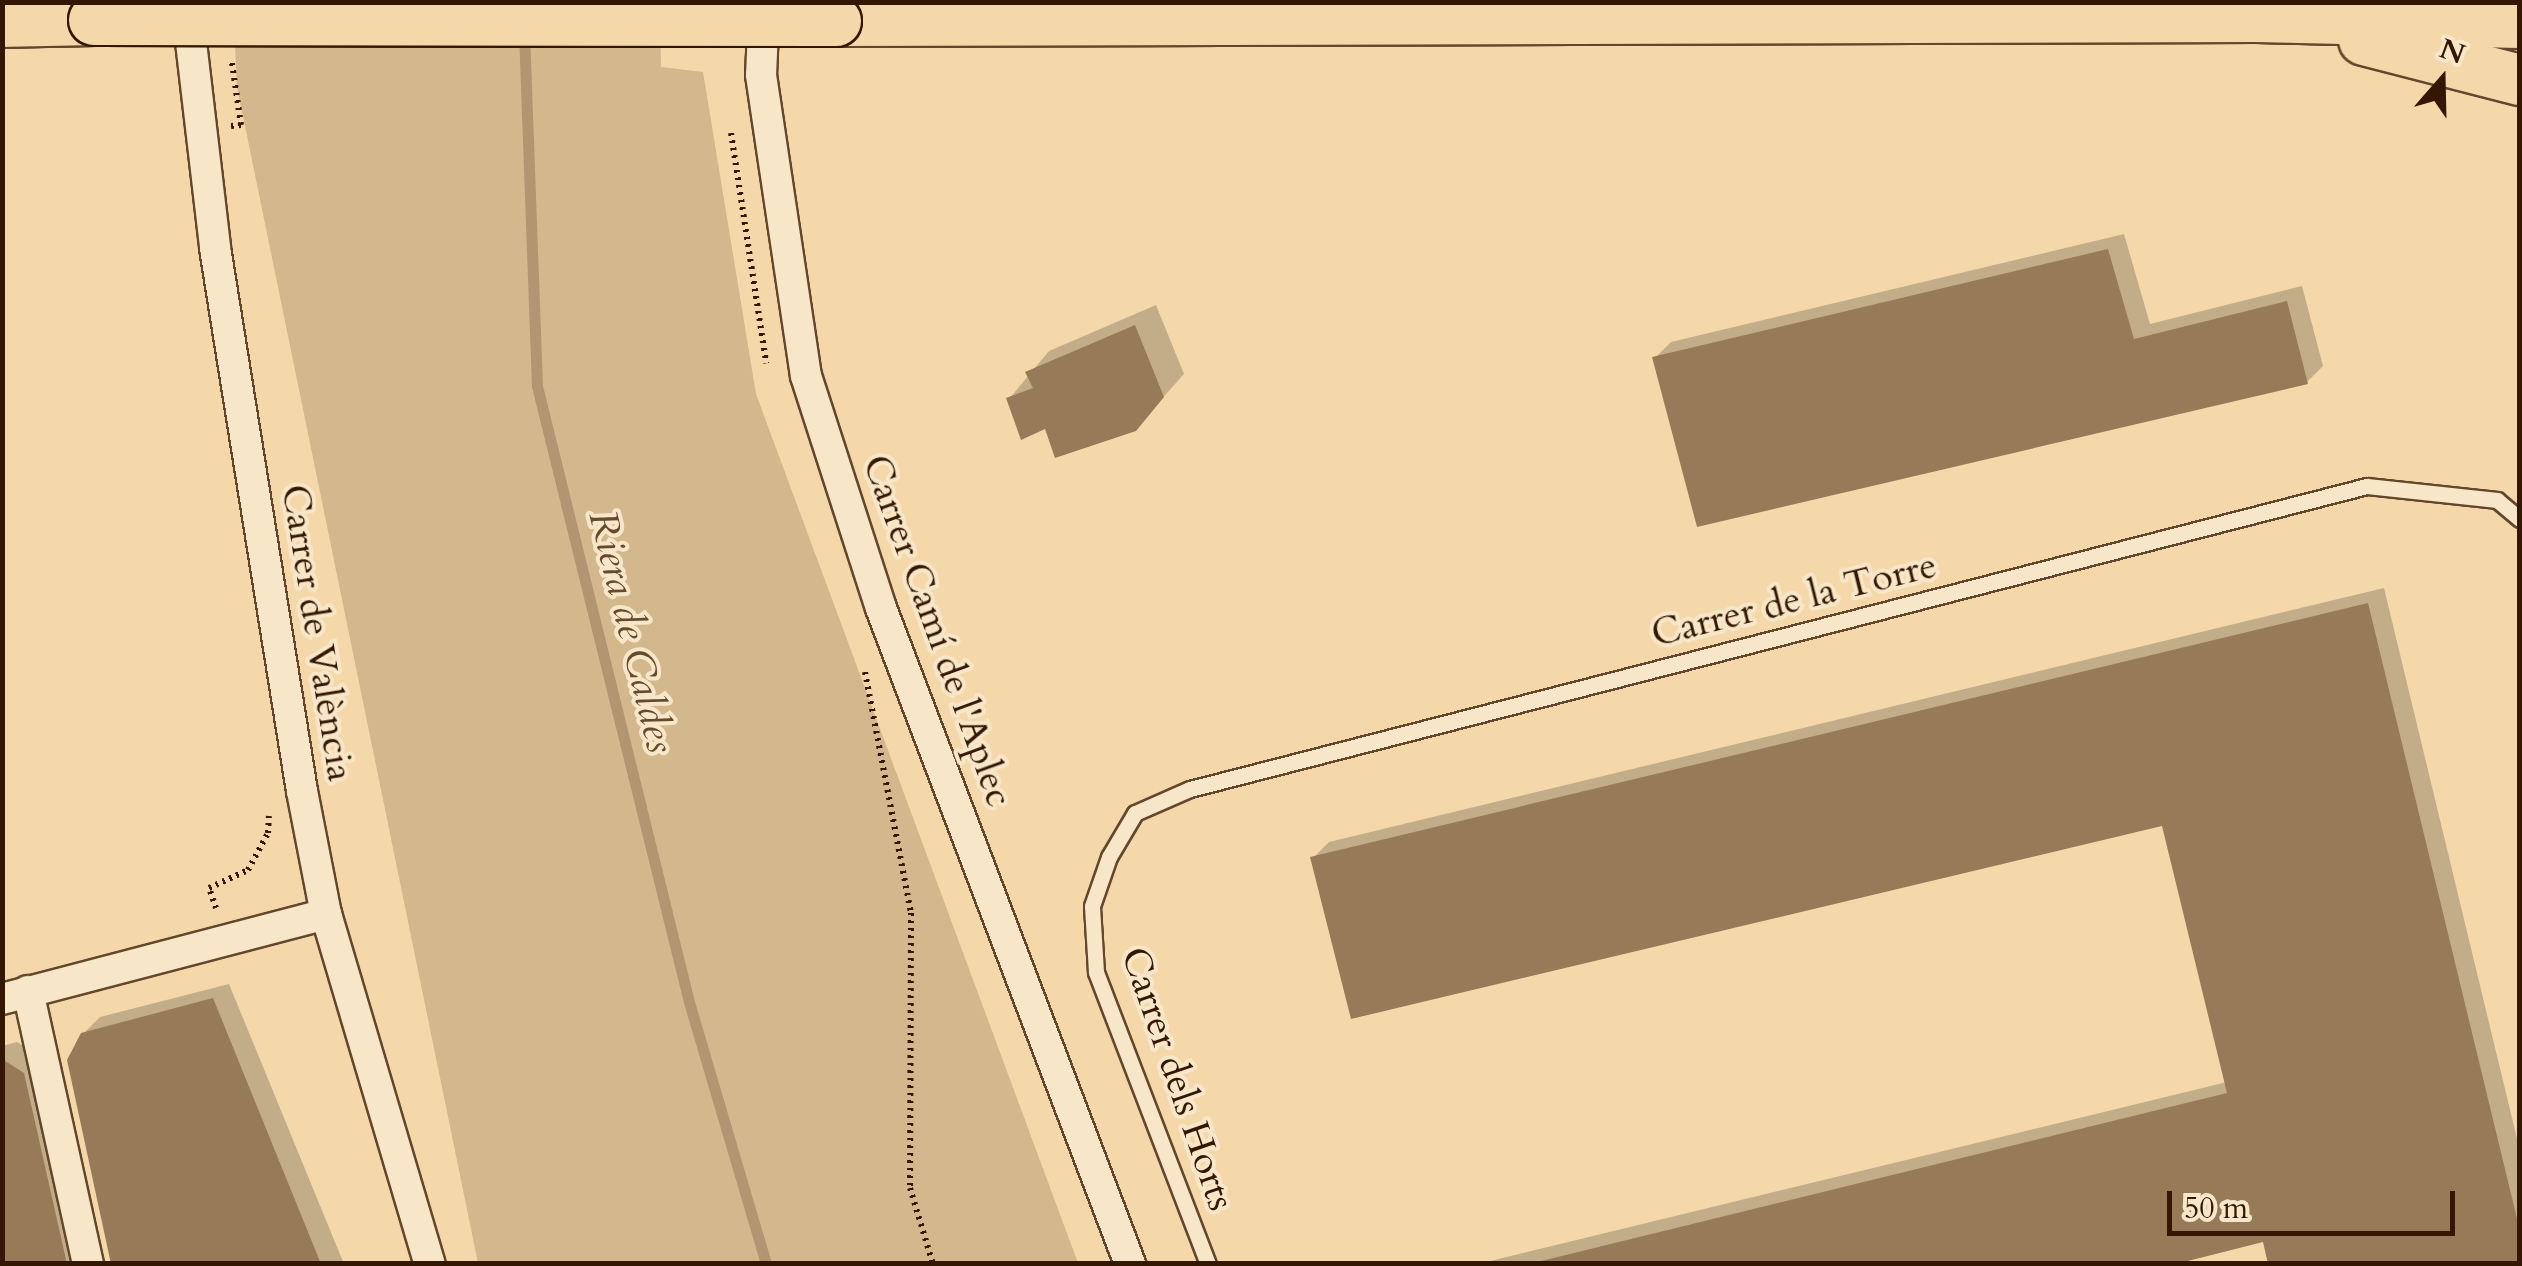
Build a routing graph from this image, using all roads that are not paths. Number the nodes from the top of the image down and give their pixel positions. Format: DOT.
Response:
graph roads {
  1 [pos="186,2"];
  2 [pos="764,2"];
  3 [pos="2256,17"];
  4 [pos="2,22"];
  5 [pos="2520,23"];
  6 [pos="2520,80"];
  7 [pos="2520,519"];
  8 [pos="1109,857"];
  9 [pos="326,914"];
  10 [pos="15,995"];
  11 [pos="88,1264"];
  12 [pos="430,1264"];
  13 [pos="1130,1264"];
  14 [pos="1208,1264"];
  1 -- 9 [label="street, Carrer de València"];
  2 -- 13 [label="street, Carrer Camí de l'Aplec"];
  3 -- 4 [label="highway, bridge"];
  3 -- 5 [label="highway"];
  3 -- 6 [label="highway"];
  7 -- 8 [label="lane, Carrer de la Torre"];
  8 -- 14 [label="lane, Carrer dels Horts"];
  9 -- 10 [label="street"];
  9 -- 12 [label="street, Carrer de València"];
  10 -- 11 [label="street"];
}
